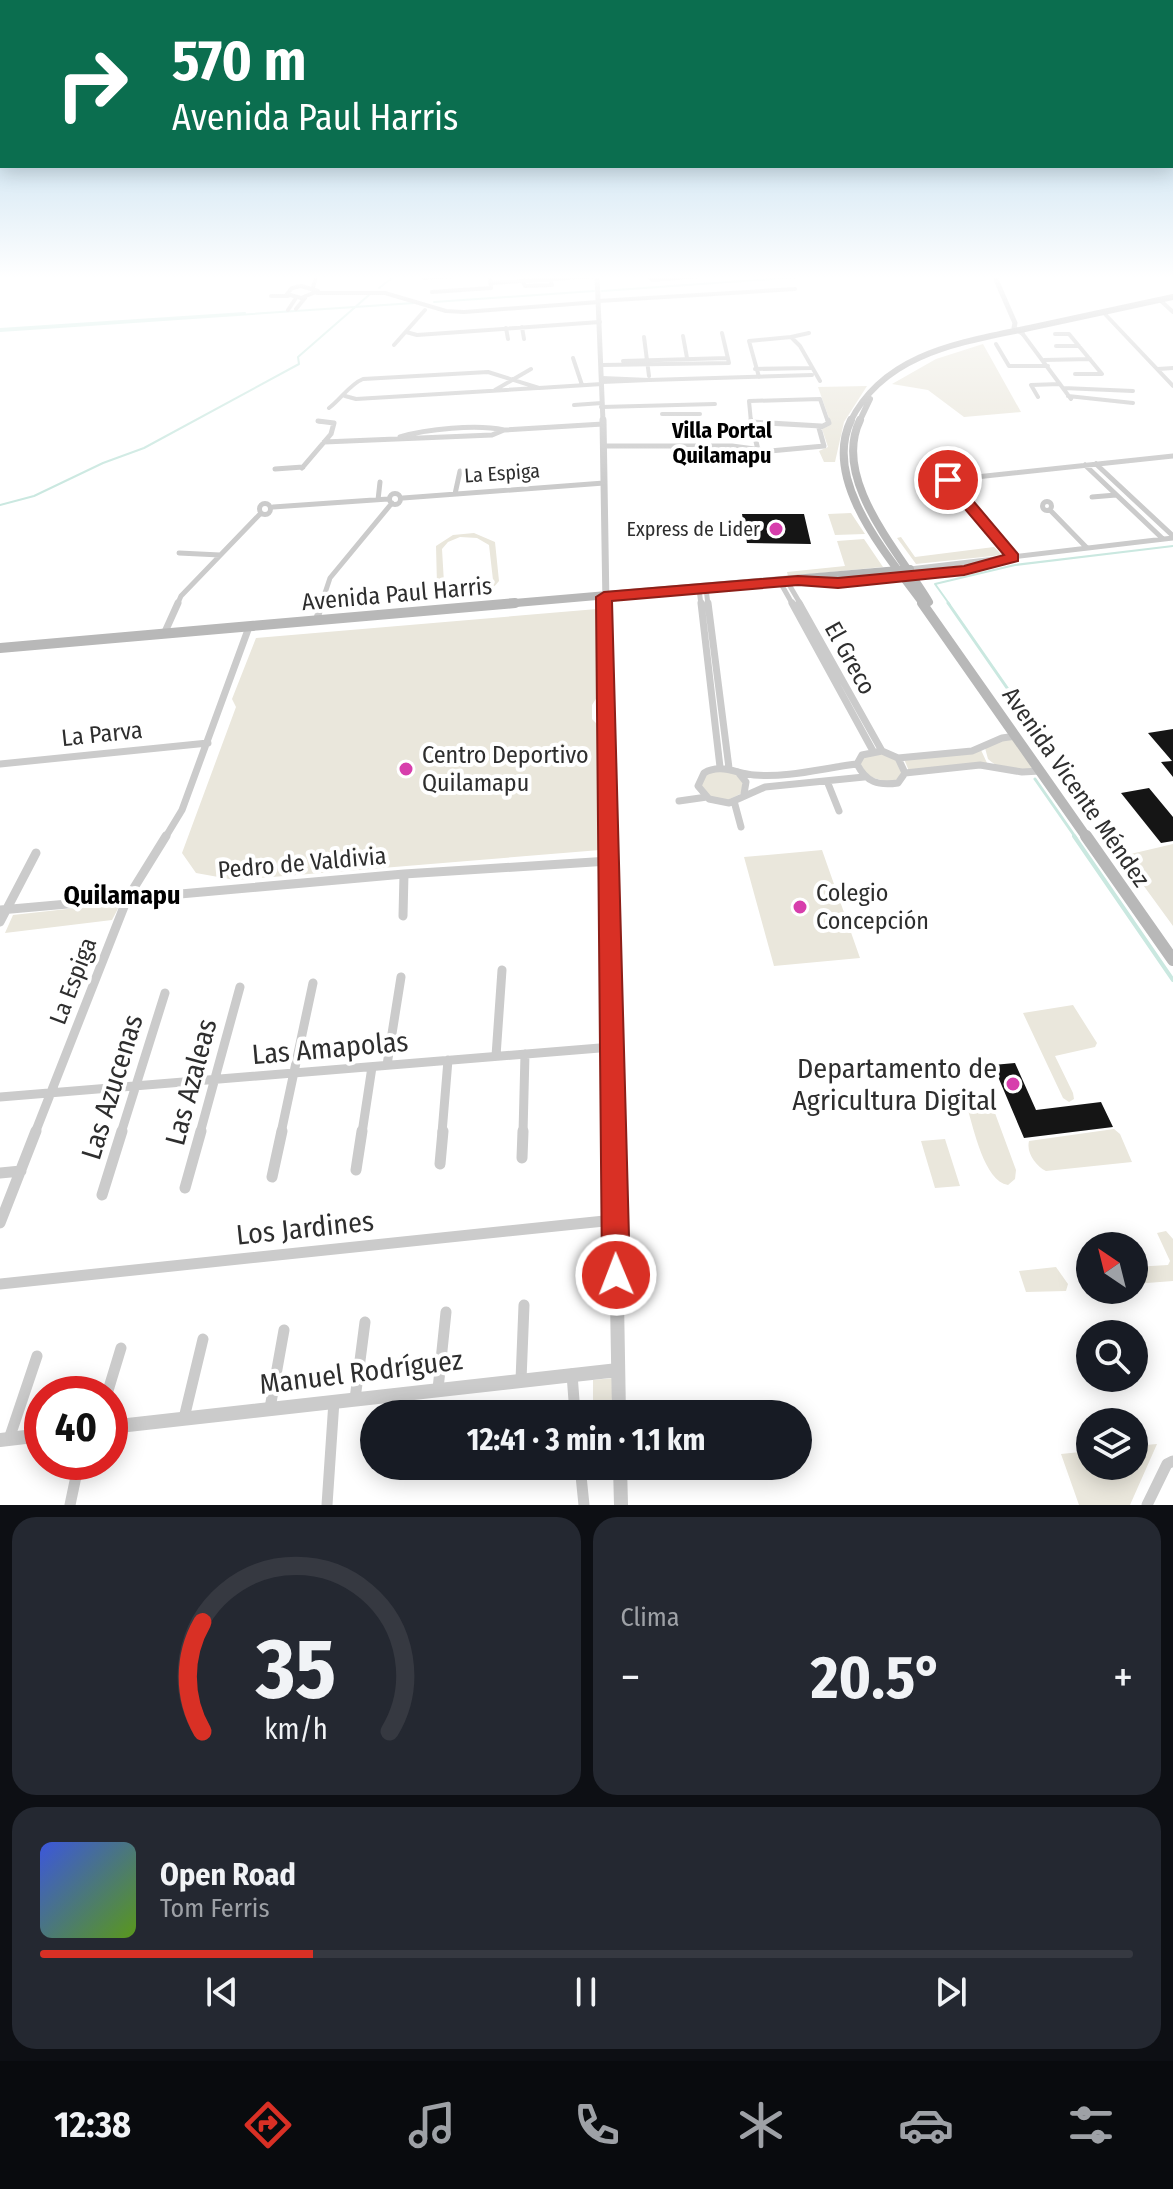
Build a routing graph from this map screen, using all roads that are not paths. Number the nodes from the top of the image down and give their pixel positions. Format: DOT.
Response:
graph roads {
  1 [pos="601,345"];
  2 [pos="645,345"];
  3 [pos="685,345"];
  4 [pos="725,345"];
  5 [pos="749,345"];
  6 [pos="800,345"];
  7 [pos="954,345"];
  8 [pos="965,345"];
  9 [pos="997,345"];
  10 [pos="1032,345"];
  11 [pos="1135,345"];
  12 [pos="1056,346"];
  13 [pos="1079,346"];
  14 [pos="573,358"];
  15 [pos="687,358"];
  16 [pos="1090,359"];
  17 [pos="1044,360"];
  18 [pos="647,361"];
  19 [pos="729,361"];
  20 [pos="602,363"];
  21 [pos="1048,366"];
  22 [pos="1173,368"];
  23 [pos="531,369"];
  24 [pos="755,369"];
  25 [pos="1158,369"];
  26 [pos="812,372"];
  27 [pos="445,374"];
  28 [pos="1075,374"];
  29 [pos="759,377"];
  30 [pos="649,378"];
  31 [pos="514,379"];
  32 [pos="602,381"];
  33 [pos="820,381"];
  34 [pos="582,385"];
  35 [pos="1062,386"];
  36 [pos="1173,386"];
  37 [pos="539,388"];
  38 [pos="493,390"];
  39 [pos="1133,391"];
  40 [pos="446,393"];
  41 [pos="345,396"];
  42 [pos="743,396"];
  43 [pos="1038,397"];
  44 [pos="749,401"];
  45 [pos="1133,403"];
  46 [pos="698,404"];
  47 [pos="715,404"];
  48 [pos="574,405"];
  49 [pos="602,405"];
  50 [pos="661,405"];
  51 [pos="329,408"];
  52 [pos="662,414"];
  53 [pos="700,414"];
  54 [pos="318,421"];
  55 [pos="751,422"];
  56 [pos="603,424"];
  57 [pos="663,425"];
  58 [pos="702,425"];
  59 [pos="821,426"];
  60 [pos="324,442"];
  61 [pos="603,446"];
  62 [pos="676,446"];
  63 [pos="702,446"];
  64 [pos="746,448"];
  65 [pos="758,450"];
  66 [pos="1173,456"];
  67 [pos="703,457"];
  68 [pos="747,457"];
  69 [pos="1096,464"];
  70 [pos="707,465"];
  71 [pos="1085,465"];
  72 [pos="275,469"];
  73 [pos="460,471"];
  74 [pos="380,482"];
  75 [pos="604,483"];
  76 [pos="455,494"];
  77 [pos="1116,495"];
  78 [pos="1092,497"];
  79 [pos="378,500"];
  80 [pos="390,501"];
  81 [pos="1050,510"];
  82 [pos="1173,537"];
  83 [pos="1163,539"];
  84 [pos="1087,548"];
  85 [pos="179,553"];
  86 [pos="220,555"];
  87 [pos="1013,557"];
  88 [pos="907,573"];
  89 [pos="783,582"];
  90 [pos="702,588"];
  91 [pos="604,597"];
  92 [pos="316,621"];
  93 [pos="249,627"];
  94 [pos="164,634"];
  95 [pos="0,648"];
  96 [pos="1016,736"];
  97 [pos="208,743"];
  98 [pos="983,748"];
  99 [pos="878,751"];
  100 [pos="898,758"];
  101 [pos="0,764"];
  102 [pos="857,764"];
  103 [pos="992,764"];
  104 [pos="729,769"];
  105 [pos="1040,771"];
  106 [pos="905,773"];
  107 [pos="864,777"];
  108 [pos="827,781"];
  109 [pos="744,794"];
  110 [pos="707,797"];
  111 [pos="679,801"];
  112 [pos="734,801"];
  113 [pos="839,811"];
  114 [pos="741,827"];
  115 [pos="36,853"];
  116 [pos="609,861"];
  117 [pos="404,874"];
  118 [pos="127,899"];
  119 [pos="3,910"];
  120 [pos="403,916"];
  121 [pos="0,922"];
  122 [pos="1173,960"];
  123 [pos="502,970"];
  124 [pos="401,977"];
  125 [pos="313,983"];
  126 [pos="240,987"];
  127 [pos="165,993"];
  128 [pos="612,1047"];
  129 [pos="525,1054"];
  130 [pos="496,1056"];
  131 [pos="448,1060"];
  132 [pos="387,1065"];
  133 [pos="372,1067"];
  134 [pos="294,1073"];
  135 [pos="215,1080"];
  136 [pos="136,1086"];
  137 [pos="51,1093"];
  138 [pos="0,1097"];
  139 [pos="522,1158"];
  140 [pos="440,1164"];
  141 [pos="356,1170"];
  142 [pos="21,1171"];
  143 [pos="0,1173"];
  144 [pos="272,1177"];
  145 [pos="185,1188"];
  146 [pos="102,1195"];
  147 [pos="615,1220"];
  148 [pos="0,1223"];
  149 [pos="0,1284"];
  150 [pos="524,1305"];
  151 [pos="446,1312"];
  152 [pos="365,1322"];
  153 [pos="284,1330"];
  154 [pos="203,1339"];
  155 [pos="121,1348"];
  156 [pos="37,1356"];
  157 [pos="618,1370"];
  158 [pos="572,1374"];
  159 [pos="112,1376"];
  160 [pos="521,1380"];
  161 [pos="438,1389"];
  162 [pos="355,1399"];
  163 [pos="574,1400"];
  164 [pos="619,1400"];
  165 [pos="334,1401"];
  166 [pos="270,1408"];
  167 [pos="184,1418"];
  168 [pos="128,1425"];
  169 [pos="24,1437"];
  170 [pos="4,1439"];
  171 [pos="1173,1461"];
  172 [pos="75,1480"];
  173 [pos="581,1480"];
  174 [pos="620,1480"];
  175 [pos="70,1505"];
  176 [pos="327,1505"];
  177 [pos="584,1505"];
  178 [pos="621,1505"];
  179 [pos="1147,1505"];
  1 -- 20 [label="street"];
  2 -- 18 [label="street"];
  3 -- 15 [label="street"];
  4 -- 19 [label="street"];
  5 -- 24 [label="street"];
  6 -- 26 [label="street"];
  7 -- 88 [label="main road, Avenida Vicente Méndez"];
  8 -- 88 [label="main road, Avenida Vicente Méndez"];
  9 -- 21 [label="street"];
  10 -- 17 [label="street"];
  11 -- 25 [label="street"];
  12 -- 13 [label="street"];
  13 -- 16 [label="street"];
  14 -- 34 [label="street"];
  15 -- 18 [label="street"];
  15 -- 19 [label="street"];
  16 -- 17 [label="street"];
  16 -- 28 [label="street"];
  17 -- 21 [label="street"];
  18 -- 19 [label="street"];
  18 -- 20 [label="street"];
  18 -- 30 [label="street"];
  20 -- 32 [label="street"];
  21 -- 35 [label="street"];
  22 -- 25 [label="street"];
  23 -- 31 [label="street"];
  24 -- 26 [label="street"];
  24 -- 29 [label="street"];
  25 -- 36 [label="street"];
  26 -- 29 [label="street"];
  26 -- 33 [label="street"];
  27 -- 31 [label="street"];
  27 -- 40 [label="street"];
  27 -- 41 [label="street"];
  29 -- 30 [label="street"];
  30 -- 32 [label="street"];
  31 -- 37 [label="street"];
  31 -- 38 [label="street"];
  32 -- 34 [label="street"];
  32 -- 49 [label="street"];
  34 -- 37 [label="street"];
  35 -- 39 [label="street"];
  35 -- 43 [label="street"];
  35 -- 45 [label="street"];
  37 -- 38 [label="street"];
  38 -- 40 [label="street"];
  40 -- 41 [label="street"];
  41 -- 51 [label="street"];
  42 -- 44 [label="street"];
  44 -- 55 [label="street"];
  44 -- 59 [label="street"];
  46 -- 47 [label="street"];
  46 -- 50 [label="street"];
  46 -- 53 [label="street"];
  48 -- 49 [label="street"];
  49 -- 50 [label="street"];
  49 -- 56 [label="street"];
  50 -- 52 [label="street"];
  52 -- 53 [label="street"];
  52 -- 57 [label="street"];
  53 -- 58 [label="street"];
  54 -- 60 [label="street"];
  55 -- 59 [label="street"];
  55 -- 65 [label="street"];
  56 -- 60 [label="street"];
  56 -- 61 [label="street"];
  59 -- 65 [label="street"];
  60 -- 72 [label="street"];
  61 -- 62 [label="street"];
  61 -- 75 [label="street"];
  62 -- 63 [label="street"];
  62 -- 67 [label="street"];
  63 -- 64 [label="street"];
  63 -- 67 [label="street"];
  64 -- 65 [label="street"];
  64 -- 68 [label="street"];
  66 -- 69 [label="street"];
  67 -- 70 [label="street"];
  69 -- 71 [label="street"];
  69 -- 82 [label="street"];
  71 -- 77 [label="street"];
  71 -- 87 [label="street"];
  73 -- 76 [label="street"];
  74 -- 79 [label="street"];
  75 -- 76 [label="street, La Espiga"];
  75 -- 91 [label="street"];
  76 -- 80 [label="street, La Espiga"];
  77 -- 78 [label="street"];
  77 -- 83 [label="street"];
  79 -- 80 [label="street, La Espiga"];
  79 -- 86 [label="street, La Espiga"];
  80 -- 92 [label="street"];
  81 -- 84 [label="street"];
  82 -- 83 [label="street, Avenida Paul Harris"];
  83 -- 84 [label="street, Avenida Paul Harris"];
  84 -- 87 [label="street, Avenida Paul Harris"];
  85 -- 86 [label="street"];
  86 -- 94 [label="street"];
  87 -- 88 [label="street, Avenida Paul Harris"];
  88 -- 89 [label="main road, Avenida Paul Harris"];
  88 -- 96 [label="main road, Avenida Vicente Méndez"];
  89 -- 90 [label="main road, Avenida Paul Harris"];
  89 -- 99 [label="street, El Greco"];
  90 -- 91 [label="main road, Avenida Paul Harris"];
  90 -- 104 [label="street"];
  91 -- 92 [label="main road, Avenida Paul Harris"];
  91 -- 116 [label="street"];
  92 -- 93 [label="main road, Avenida Paul Harris"];
  93 -- 94 [label="main road, Avenida Paul Harris"];
  93 -- 97 [label="street, La Espiga"];
  94 -- 95 [label="main road, Avenida Paul Harris"];
  96 -- 98 [label="street"];
  96 -- 105 [label="main road, Avenida Vicente Méndez"];
  97 -- 101 [label="street, La Parva"];
  97 -- 118 [label="street, La Espiga"];
  98 -- 100 [label="street"];
  98 -- 103 [label="street"];
  99 -- 100 [label="street"];
  99 -- 102 [label="street"];
  100 -- 106 [label="street"];
  102 -- 104 [label="street"];
  102 -- 107 [label="street"];
  103 -- 105 [label="street"];
  103 -- 106 [label="street"];
  104 -- 109 [label="street"];
  104 -- 110 [label="street"];
  105 -- 122 [label="main road, Avenida Vicente Méndez"];
  106 -- 107 [label="street"];
  107 -- 108 [label="street"];
  108 -- 109 [label="street"];
  108 -- 113 [label="street"];
  109 -- 112 [label="street"];
  110 -- 111 [label="street"];
  110 -- 112 [label="street"];
  112 -- 114 [label="street"];
  115 -- 119 [label="street"];
  116 -- 117 [label="street, Pedro de Valdivia"];
  116 -- 128 [label="street"];
  117 -- 118 [label="street, Pedro de Valdivia"];
  117 -- 120 [label="street"];
  118 -- 119 [label="street, Pedro de Valdivia"];
  118 -- 137 [label="street, La Espiga"];
  119 -- 121 [label="street"];
  123 -- 130 [label="street"];
  124 -- 132 [label="street"];
  125 -- 134 [label="street"];
  126 -- 135 [label="street, Las Azaleas"];
  127 -- 136 [label="street, Las Azucenas"];
  128 -- 129 [label="street, Las Amapolas"];
  128 -- 147 [label="street"];
  129 -- 130 [label="street, Las Amapolas"];
  129 -- 139 [label="street"];
  130 -- 131 [label="street, Las Amapolas"];
  131 -- 132 [label="street, Las Amapolas"];
  131 -- 140 [label="street"];
  132 -- 133 [label="street, Las Amapolas"];
  133 -- 134 [label="street, Las Amapolas"];
  133 -- 141 [label="street"];
  134 -- 135 [label="street, Las Amapolas"];
  134 -- 144 [label="street"];
  135 -- 136 [label="street, Las Amapolas"];
  135 -- 145 [label="street, Las Azaleas"];
  136 -- 137 [label="street, Las Amapolas"];
  136 -- 146 [label="street, Las Azucenas"];
  137 -- 138 [label="street, Las Amapolas"];
  137 -- 142 [label="street, La Espiga"];
  142 -- 143 [label="street"];
  142 -- 148 [label="street, La Espiga"];
  147 -- 149 [label="street, Los Jardines"];
  147 -- 157 [label="street"];
  150 -- 160 [label="street"];
  151 -- 161 [label="street"];
  152 -- 162 [label="street"];
  153 -- 166 [label="street"];
  154 -- 167 [label="street"];
  155 -- 159 [label="street"];
  156 -- 170 [label="street"];
  157 -- 158 [label="street, Manuel Rodríguez"];
  157 -- 164 [label="street"];
  158 -- 160 [label="street, Manuel Rodríguez"];
  158 -- 163 [label="street"];
  160 -- 161 [label="street, Manuel Rodríguez"];
  161 -- 162 [label="street, Manuel Rodríguez"];
  162 -- 165 [label="street, Manuel Rodríguez"];
  165 -- 166 [label="street, Manuel Rodríguez"];
  165 -- 176 [label="street"];
  166 -- 167 [label="street, Manuel Rodríguez"];
  167 -- 168 [label="street, Manuel Rodríguez"];
  169 -- 170 [label="street"];
  171 -- 179 [label="street"];
  172 -- 175 [label="street"];
  173 -- 177 [label="street"];
  174 -- 178 [label="street"];
}
